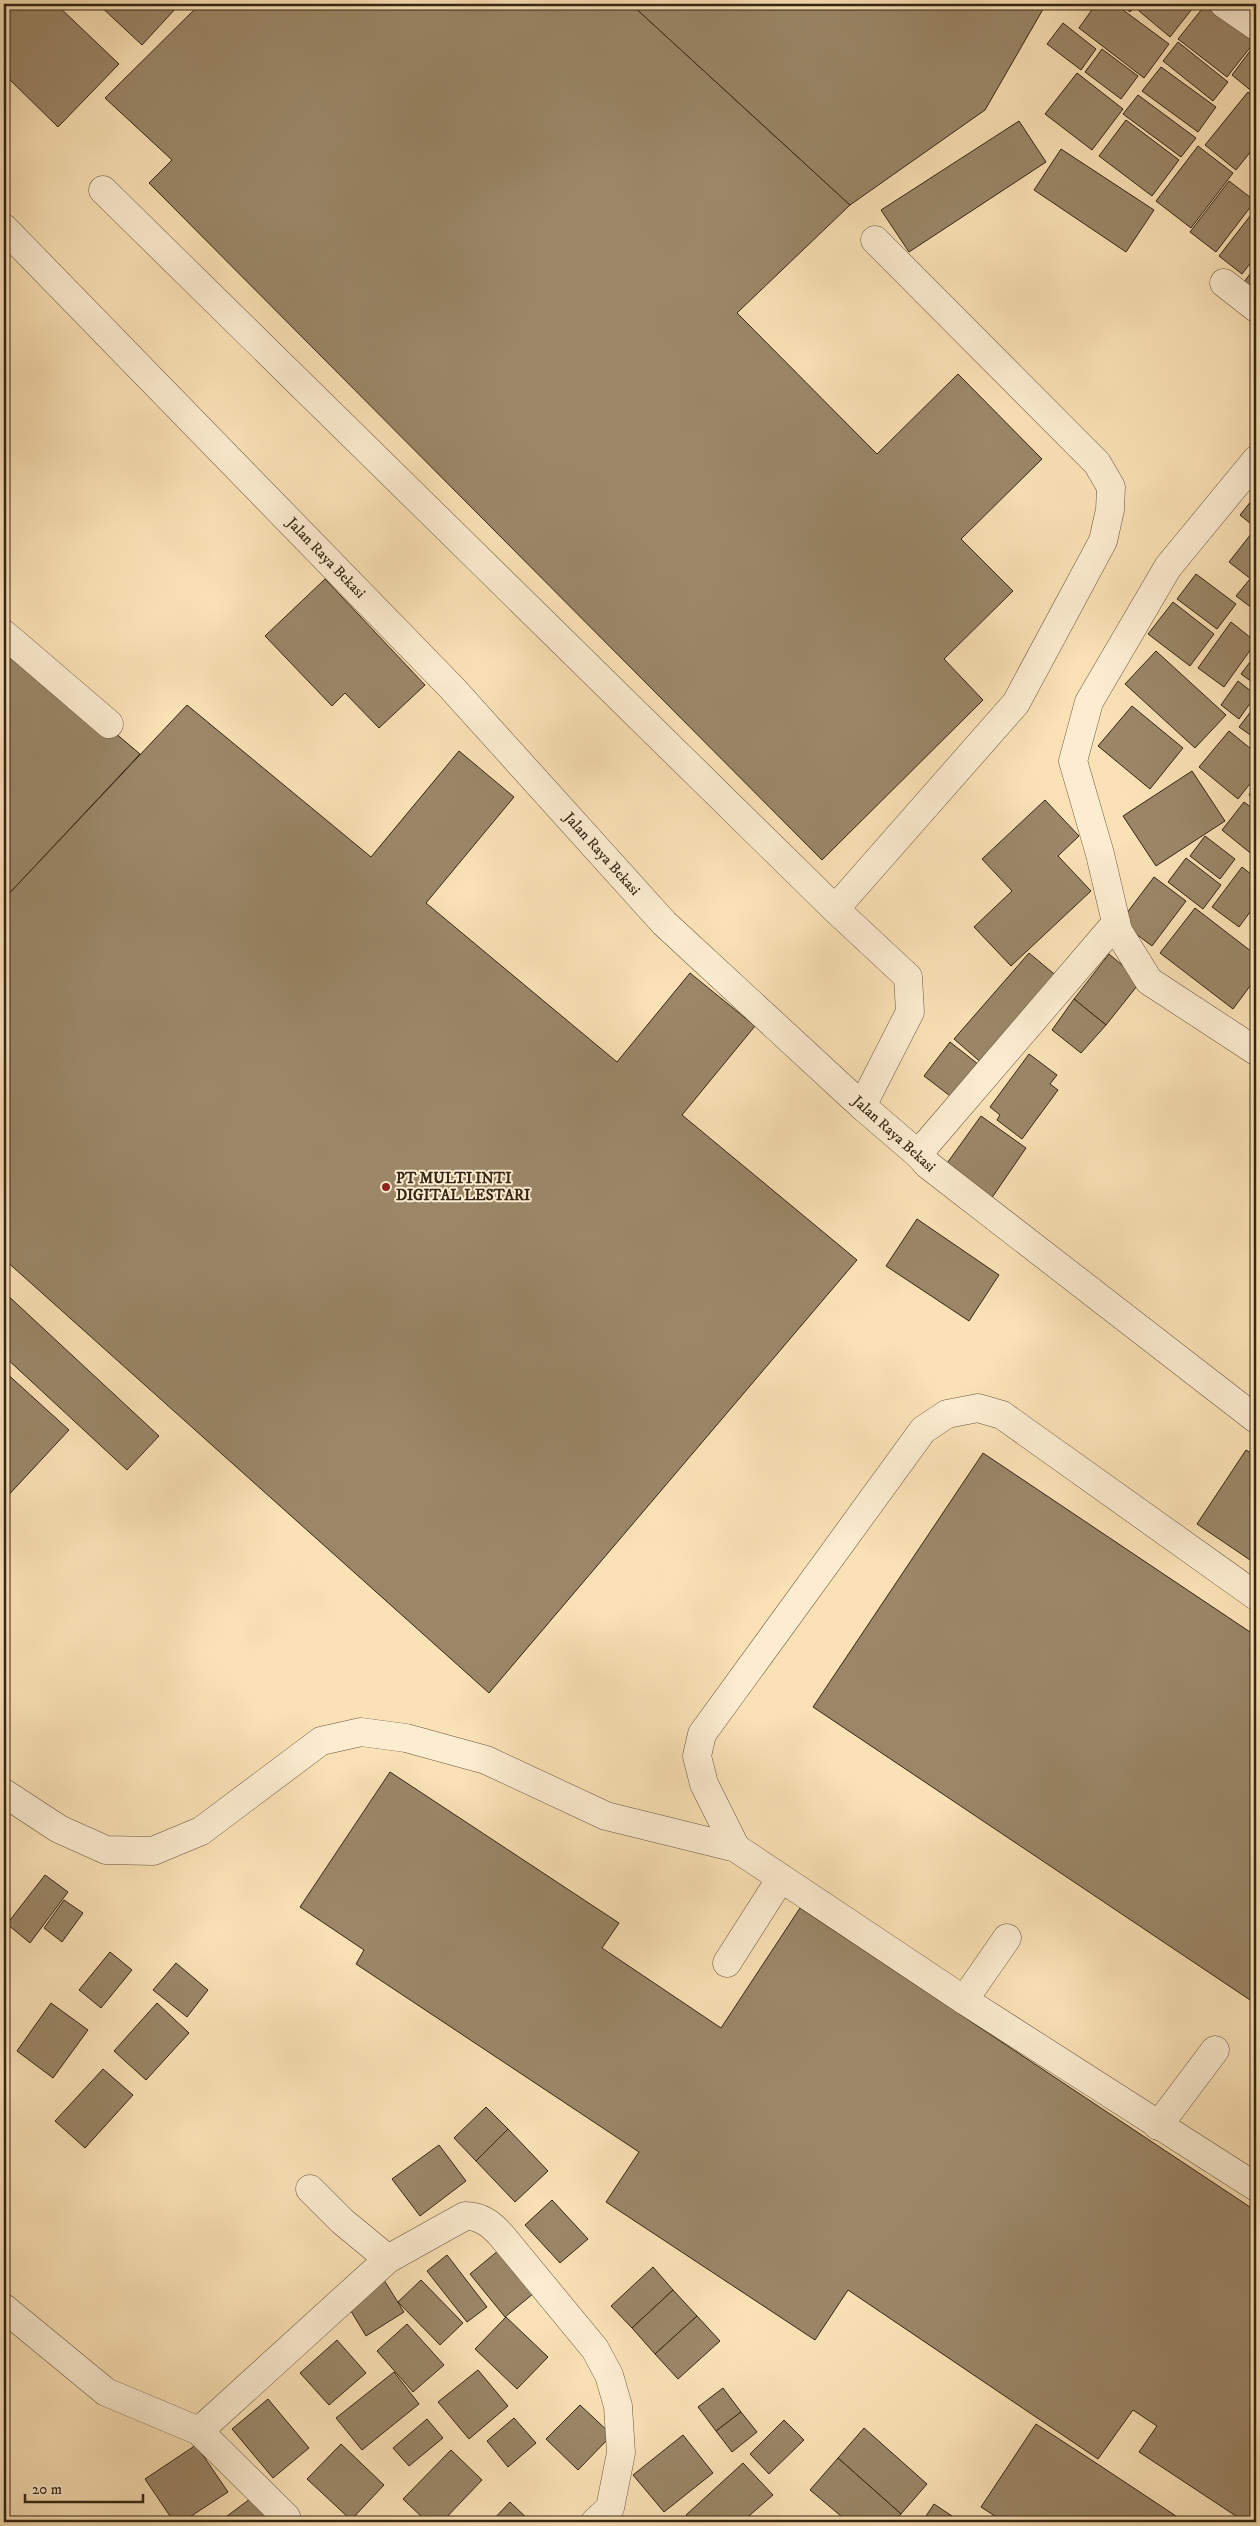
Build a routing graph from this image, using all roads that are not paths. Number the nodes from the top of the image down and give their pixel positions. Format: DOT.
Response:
graph roads {
  1 [pos="1224,4"];
  2 [pos="1256,26"];
  3 [pos="103,190"];
  4 [pos="4,228"];
  5 [pos="875,240"];
  6 [pos="1224,283"];
  7 [pos="1256,308"];
  8 [pos="1256,460"];
  9 [pos="4,634"];
  10 [pos="109,724"];
  11 [pos="835,909"];
  12 [pos="1116,923"];
  13 [pos="1256,1051"];
  14 [pos="862,1106"];
  15 [pos="918,1154"];
  16 [pos="1256,1419"];
  17 [pos="1256,1596"];
  18 [pos="4,1793"];
  19 [pos="736,1848"];
  20 [pos="782,1878"];
  21 [pos="1007,1938"];
  22 [pos="727,1964"];
  23 [pos="964,2000"];
  24 [pos="1215,2050"];
  25 [pos="1158,2126"];
  26 [pos="1256,2187"];
  27 [pos="310,2189"];
  28 [pos="388,2259"];
  29 [pos="4,2308"];
  30 [pos="199,2431"];
  31 [pos="609,2517"];
  32 [pos="288,2522"];
  1 -- 2 [label="street"];
  3 -- 11 [label="street"];
  4 -- 14 [label="street, Jalan Raya Bekasi"];
  5 -- 11 [label="street"];
  6 -- 7 [label="street"];
  8 -- 12 [label="street"];
  9 -- 10 [label="street"];
  11 -- 14 [label="street"];
  12 -- 13 [label="street"];
  12 -- 15 [label="street"];
  14 -- 15 [label="street, Jalan Raya Bekasi"];
  15 -- 16 [label="street, Jalan Raya Bekasi"];
  17 -- 19 [label="street"];
  18 -- 19 [label="street"];
  19 -- 20 [label="street"];
  20 -- 22 [label="street"];
  20 -- 23 [label="street"];
  21 -- 23 [label="street"];
  23 -- 25 [label="street"];
  24 -- 25 [label="street"];
  25 -- 26 [label="street"];
  27 -- 28 [label="street"];
  28 -- 30 [label="street"];
  28 -- 31 [label="street"];
  29 -- 30 [label="street"];
  30 -- 32 [label="street"];
}
